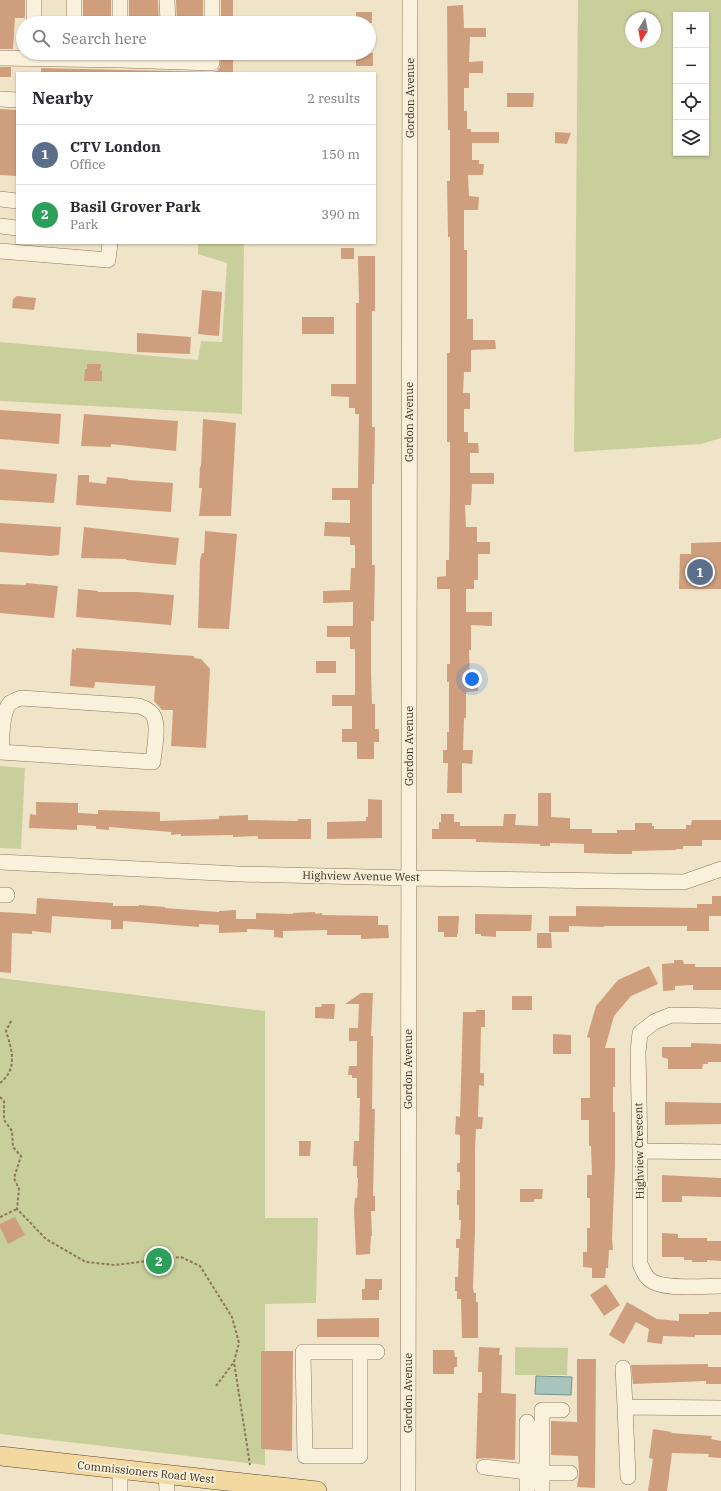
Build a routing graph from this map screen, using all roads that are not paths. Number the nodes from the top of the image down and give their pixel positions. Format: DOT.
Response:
graph roads {
  1 [pos="34,0"];
  2 [pos="74,0"];
  3 [pos="120,0"];
  4 [pos="167,0"];
  5 [pos="212,0"];
  6 [pos="410,0"];
  7 [pos="34,16"];
  8 [pos="74,16"];
  9 [pos="120,16"];
  10 [pos="168,16"];
  11 [pos="212,16"];
  12 [pos="16,57"];
  13 [pos="0,58"];
  14 [pos="190,60"];
  15 [pos="212,60"];
  16 [pos="0,99"];
  17 [pos="16,100"];
  18 [pos="0,199"];
  19 [pos="16,200"];
  20 [pos="0,226"];
  21 [pos="16,228"];
  22 [pos="110,244"];
  23 [pos="0,251"];
  24 [pos="1,752"];
  25 [pos="0,862"];
  26 [pos="721,870"];
  27 [pos="409,878"];
  28 [pos="721,1016"];
  29 [pos="640,1151"];
  30 [pos="721,1152"];
  31 [pos="721,1286"];
  32 [pos="360,1352"];
  33 [pos="376,1352"];
  34 [pos="623,1368"];
  35 [pos="625,1407"];
  36 [pos="721,1408"];
  37 [pos="562,1410"];
  38 [pos="527,1422"];
  39 [pos="0,1456"];
  40 [pos="484,1467"];
  41 [pos="120,1469"];
  42 [pos="527,1472"];
  43 [pos="542,1473"];
  44 [pos="570,1473"];
  45 [pos="628,1477"];
  46 [pos="167,1482"];
  47 [pos="243,1487"];
  48 [pos="527,1488"];
  49 [pos="283,1489"];
  50 [pos="542,1490"];
  51 [pos="120,1491"];
  52 [pos="316,1491"];
  53 [pos="408,1491"];
  1 -- 7 [label="street"];
  2 -- 8 [label="street"];
  3 -- 9 [label="street"];
  4 -- 10 [label="street"];
  5 -- 11 [label="street"];
  6 -- 27 [label="street, Gordon Avenue"];
  12 -- 13 [label="street"];
  14 -- 15 [label="street"];
  16 -- 17 [label="street"];
  18 -- 19 [label="street"];
  20 -- 21 [label="street"];
  22 -- 23 [label="street"];
  24 -- 24 [label="street"];
  25 -- 27 [label="street, Highview Avenue West"];
  26 -- 27 [label="street, Highview Avenue West"];
  27 -- 53 [label="street, Gordon Avenue"];
  28 -- 29 [label="street, Highview Crescent"];
  29 -- 30 [label="street"];
  29 -- 31 [label="street, Highview Crescent"];
  32 -- 32 [label="street"];
  32 -- 33 [label="street"];
  34 -- 35 [label="street"];
  35 -- 36 [label="street"];
  35 -- 45 [label="street"];
  37 -- 43 [label="street"];
  38 -- 42 [label="street"];
  39 -- 41 [label="main road, Commissioners Road West"];
  40 -- 42 [label="street"];
  41 -- 46 [label="main road, Commissioners Road West"];
  41 -- 51 [label="street"];
  42 -- 48 [label="street"];
  43 -- 44 [label="street"];
  43 -- 50 [label="street"];
  46 -- 47 [label="main road, Commissioners Road West"];
  47 -- 49 [label="main road, Commissioners Road West"];
  49 -- 52 [label="main road, Commissioners Road West"];
}
